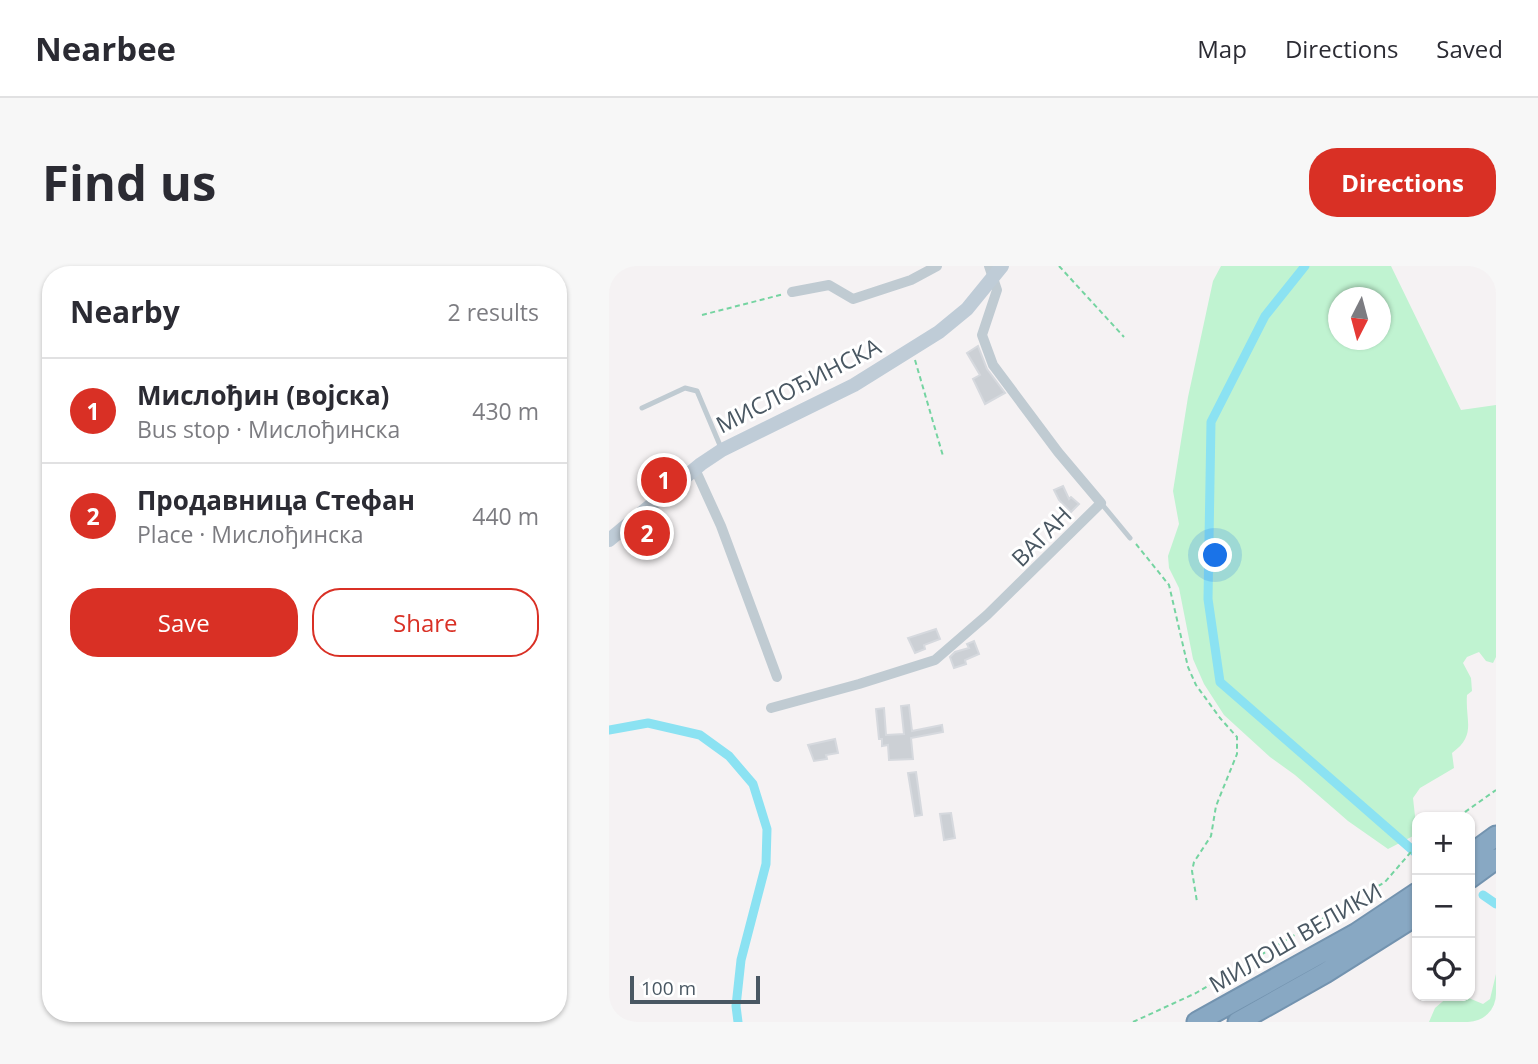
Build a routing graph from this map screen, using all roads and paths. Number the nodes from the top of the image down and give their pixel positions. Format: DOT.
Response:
graph roads {
  1 [pos="937,266"];
  2 [pos="1059,266"];
  3 [pos="995,270"];
  4 [pos="792,292"];
  5 [pos="702,315"];
  6 [pos="1124,337"];
  7 [pos="912,350"];
  8 [pos="642,408"];
  9 [pos="722,450"];
  10 [pos="943,456"];
  11 [pos="695,469"];
  12 [pos="1101,503"];
  13 [pos="1130,538"];
  14 [pos="609,540"];
  15 [pos="777,677"];
  16 [pos="771,708"];
  17 [pos="1496,790"];
  18 [pos="1465,812"];
  19 [pos="1496,836"];
  20 [pos="1412,850"];
  21 [pos="1475,851"];
  22 [pos="1496,859"];
  23 [pos="1474,875"];
  24 [pos="1412,896"];
  25 [pos="1197,902"];
  26 [pos="1412,918"];
  27 [pos="1133,1022"];
  28 [pos="1197,1022"];
  29 [pos="1238,1022"];
  1 -- 4 [label="street"];
  2 -- 6 [label="path"];
  3 -- 7 [label="main road, МИСЛОЂИНСКА"];
  3 -- 12 [label="street, ВАГАН"];
  4 -- 5 [label="path"];
  7 -- 9 [label="main road, МИСЛОЂИНСКА"];
  7 -- 10 [label="path"];
  8 -- 9 [label="lane"];
  9 -- 11 [label="main road, МИСЛОЂИНСКА"];
  11 -- 14 [label="main road, МИСЛОЂИНСКА"];
  11 -- 15 [label="street"];
  12 -- 13 [label="lane"];
  12 -- 16 [label="street, ВАГАН"];
  13 -- 25 [label="path"];
  17 -- 18 [label="path"];
  19 -- 21 [label="highway"];
  20 -- 27 [label="path"];
  22 -- 23 [label="highway"];
  24 -- 28 [label="highway, МИЛОШ ВЕЛИКИ"];
  26 -- 29 [label="highway, МИЛОШ ВЕЛИКИ"];
}
